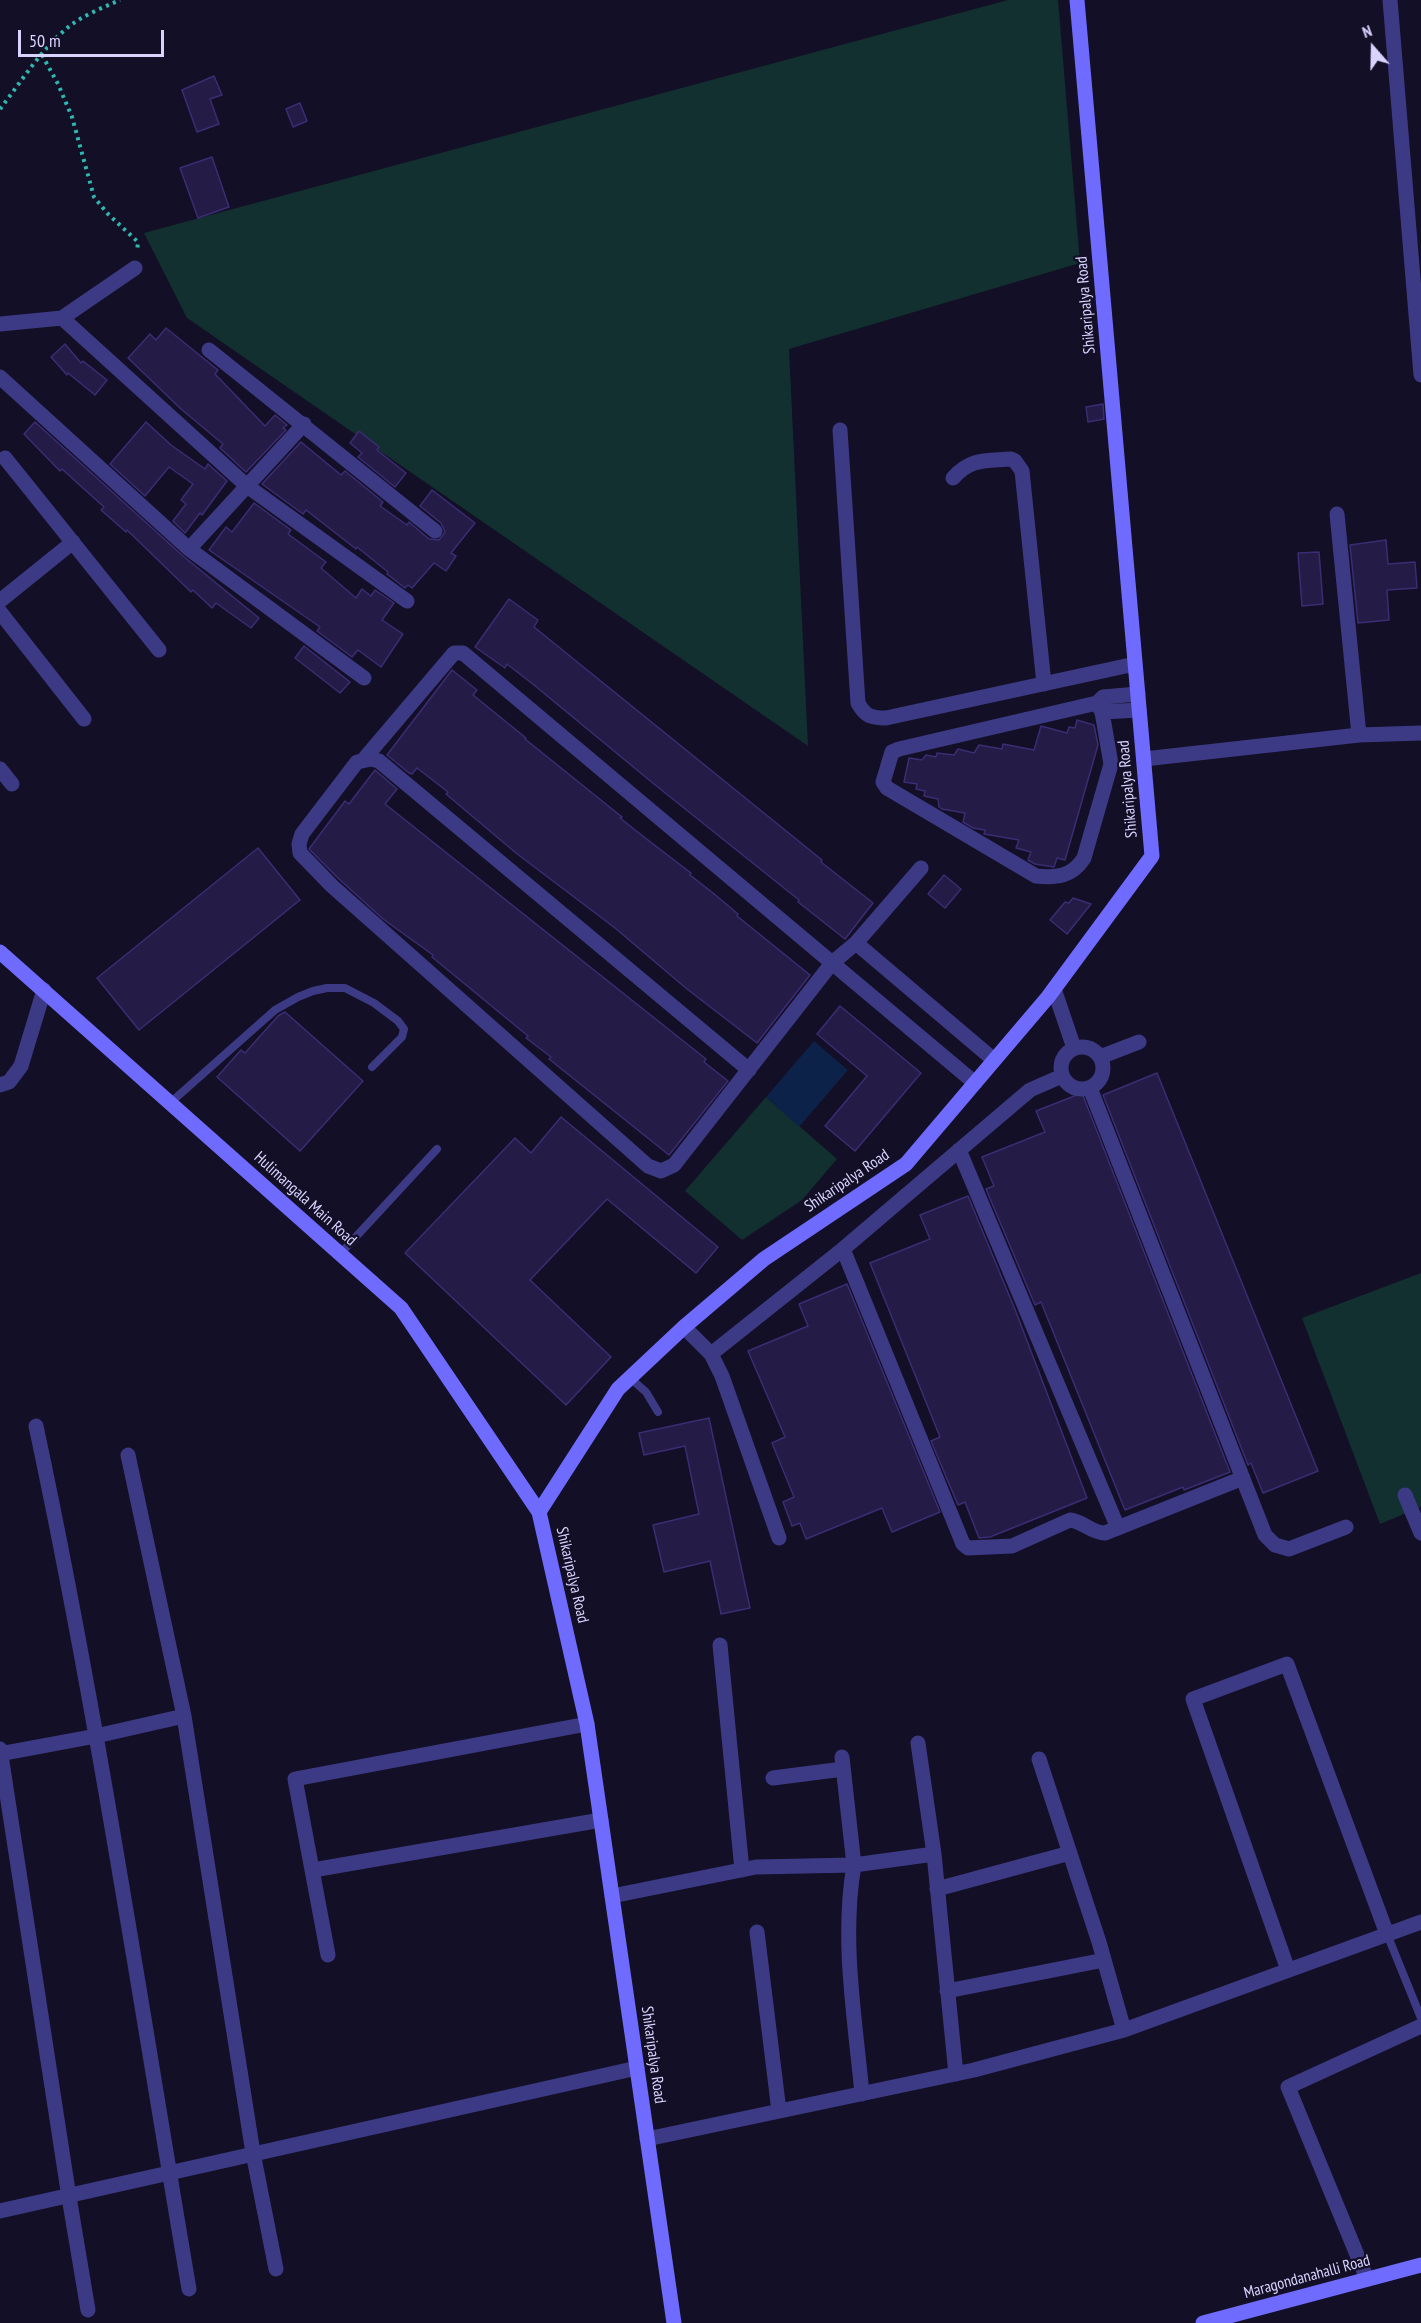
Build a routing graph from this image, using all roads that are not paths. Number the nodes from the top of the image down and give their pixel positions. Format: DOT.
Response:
graph roads {
  1 [pos="1077,0"];
  2 [pos="1390,0"];
  3 [pos="135,268"];
  4 [pos="62,318"];
  5 [pos="0,324"];
  6 [pos="209,350"];
  7 [pos="1421,375"];
  8 [pos="0,377"];
  9 [pos="304,424"];
  10 [pos="840,430"];
  11 [pos="5,458"];
  12 [pos="953,478"];
  13 [pos="247,486"];
  14 [pos="1337,514"];
  15 [pos="435,531"];
  16 [pos="73,542"];
  17 [pos="189,549"];
  18 [pos="0,600"];
  19 [pos="407,601"];
  20 [pos="0,612"];
  21 [pos="159,650"];
  22 [pos="1135,664"];
  23 [pos="364,678"];
  24 [pos="1044,684"];
  25 [pos="1138,694"];
  26 [pos="1099,708"];
  27 [pos="1139,710"];
  28 [pos="84,719"];
  29 [pos="1421,733"];
  30 [pos="1359,735"];
  31 [pos="364,759"];
  32 [pos="1144,759"];
  33 [pos="0,768"];
  34 [pos="12,784"];
  35 [pos="921,868"];
  36 [pos="856,943"];
  37 [pos="1,953"];
  38 [pos="832,963"];
  39 [pos="1054,988"];
  40 [pos="44,990"];
  41 [pos="1139,1041"];
  42 [pos="1074,1048"];
  43 [pos="1100,1057"];
  44 [pos="994,1060"];
  45 [pos="372,1067"];
  46 [pos="749,1070"];
  47 [pos="1062,1076"];
  48 [pos="975,1083"];
  49 [pos="0,1085"];
  50 [pos="1090,1088"];
  51 [pos="170,1102"];
  52 [pos="437,1149"];
  53 [pos="959,1150"];
  54 [pos="843,1249"];
  55 [pos="340,1254"];
  56 [pos="684,1327"];
  57 [pos="711,1354"];
  58 [pos="630,1378"];
  59 [pos="658,1412"];
  60 [pos="36,1426"];
  61 [pos="128,1455"];
  62 [pos="1243,1478"];
  63 [pos="1406,1495"];
  64 [pos="539,1512"];
  65 [pos="1346,1527"];
  66 [pos="1118,1528"];
  67 [pos="1421,1533"];
  68 [pos="779,1538"];
  69 [pos="720,1645"];
  70 [pos="184,1716"];
  71 [pos="588,1724"];
  72 [pos="96,1736"];
  73 [pos="918,1743"];
  74 [pos="0,1752"];
  75 [pos="1039,1759"];
  76 [pos="773,1778"];
  77 [pos="601,1820"];
  78 [pos="1070,1853"];
  79 [pos="934,1854"];
  80 [pos="854,1865"];
  81 [pos="313,1870"];
  82 [pos="742,1870"];
  83 [pos="937,1889"];
  84 [pos="612,1896"];
  85 [pos="1421,1922"];
  86 [pos="756,1932"];
  87 [pos="1387,1934"];
  88 [pos="328,1955"];
  89 [pos="1104,1960"];
  90 [pos="1288,1970"];
  91 [pos="947,1990"];
  92 [pos="1421,2018"];
  93 [pos="1421,2026"];
  94 [pos="1124,2030"];
  95 [pos="637,2067"];
  96 [pos="956,2074"];
  97 [pos="861,2094"];
  98 [pos="779,2111"];
  99 [pos="647,2139"];
  100 [pos="253,2154"];
  101 [pos="169,2172"];
  102 [pos="69,2196"];
  103 [pos="0,2211"];
  104 [pos="1421,2265"];
  105 [pos="276,2269"];
  106 [pos="1367,2279"];
  107 [pos="189,2289"];
  108 [pos="88,2310"];
  109 [pos="674,2323"];
  110 [pos="1203,2323"];
  1 -- 22 [label="street, Shikaripalya Road"];
  2 -- 7 [label="street"];
  3 -- 4 [label="street"];
  4 -- 5 [label="street"];
  4 -- 13 [label="street"];
  6 -- 9 [label="street"];
  8 -- 17 [label="street"];
  9 -- 13 [label="street"];
  9 -- 15 [label="street"];
  10 -- 24 [label="street"];
  11 -- 16 [label="street"];
  12 -- 24 [label="street"];
  13 -- 17 [label="street"];
  13 -- 19 [label="street"];
  14 -- 30 [label="street"];
  16 -- 18 [label="street"];
  16 -- 21 [label="street"];
  17 -- 23 [label="street"];
  20 -- 28 [label="street"];
  22 -- 24 [label="street"];
  22 -- 25 [label="street, Shikaripalya Road"];
  25 -- 26 [label="street"];
  25 -- 27 [label="street, Shikaripalya Road"];
  26 -- 26 [label="street"];
  26 -- 27 [label="street"];
  27 -- 32 [label="street, Shikaripalya Road"];
  29 -- 30 [label="street"];
  30 -- 32 [label="street"];
  31 -- 38 [label="street"];
  31 -- 46 [label="street"];
  31 -- 46 [label="street"];
  32 -- 39 [label="street, Shikaripalya Road"];
  33 -- 34 [label="street"];
  35 -- 36 [label="street"];
  36 -- 38 [label="street"];
  36 -- 44 [label="street"];
  37 -- 40 [label="street, Hulimangala Main Road"];
  38 -- 46 [label="street"];
  38 -- 48 [label="street"];
  39 -- 42 [label="street"];
  39 -- 44 [label="street, Shikaripalya Road"];
  40 -- 49 [label="street"];
  40 -- 51 [label="street, Hulimangala Main Road"];
  41 -- 43 [label="street"];
  42 -- 43 [label="street"];
  42 -- 47 [label="street"];
  43 -- 50 [label="street"];
  44 -- 48 [label="street, Shikaripalya Road"];
  45 -- 51 [label="lane"];
  47 -- 50 [label="street"];
  47 -- 53 [label="street"];
  48 -- 56 [label="street, Shikaripalya Road"];
  50 -- 62 [label="street"];
  51 -- 55 [label="street, Hulimangala Main Road"];
  52 -- 55 [label="lane"];
  53 -- 54 [label="street"];
  53 -- 66 [label="street"];
  54 -- 57 [label="street"];
  54 -- 66 [label="street"];
  55 -- 64 [label="street, Hulimangala Main Road"];
  56 -- 57 [label="street"];
  56 -- 58 [label="street, Shikaripalya Road"];
  57 -- 68 [label="street"];
  58 -- 59 [label="lane"];
  58 -- 64 [label="street, Shikaripalya Road"];
  60 -- 72 [label="street"];
  61 -- 70 [label="street"];
  62 -- 65 [label="street"];
  62 -- 66 [label="street"];
  63 -- 67 [label="street"];
  64 -- 71 [label="street, Shikaripalya Road"];
  69 -- 82 [label="street"];
  70 -- 72 [label="street"];
  70 -- 100 [label="street"];
  71 -- 77 [label="street, Shikaripalya Road"];
  71 -- 81 [label="street"];
  72 -- 74 [label="street"];
  72 -- 101 [label="street"];
  73 -- 79 [label="street"];
  74 -- 102 [label="street"];
  75 -- 78 [label="street"];
  76 -- 80 [label="street"];
  77 -- 81 [label="street"];
  77 -- 84 [label="street, Shikaripalya Road"];
  78 -- 83 [label="street"];
  78 -- 89 [label="street"];
  79 -- 80 [label="street"];
  79 -- 83 [label="street"];
  80 -- 82 [label="street"];
  80 -- 97 [label="street"];
  81 -- 88 [label="street"];
  82 -- 84 [label="street"];
  83 -- 91 [label="street"];
  84 -- 95 [label="street, Shikaripalya Road"];
  85 -- 87 [label="street"];
  86 -- 98 [label="street"];
  87 -- 90 [label="street"];
  87 -- 90 [label="street"];
  87 -- 92 [label="lane"];
  89 -- 91 [label="street"];
  89 -- 94 [label="street"];
  90 -- 94 [label="street"];
  91 -- 96 [label="street"];
  93 -- 106 [label="street"];
  94 -- 96 [label="street"];
  95 -- 99 [label="street, Shikaripalya Road"];
  95 -- 100 [label="street"];
  96 -- 97 [label="street"];
  97 -- 98 [label="street"];
  98 -- 99 [label="street"];
  99 -- 109 [label="street, Shikaripalya Road"];
  100 -- 101 [label="street"];
  100 -- 105 [label="street"];
  101 -- 102 [label="street"];
  101 -- 107 [label="street"];
  102 -- 103 [label="street"];
  102 -- 108 [label="street"];
  104 -- 106 [label="street, Maragondanahalli Road"];
  106 -- 110 [label="street, Maragondanahalli Road"];
}
